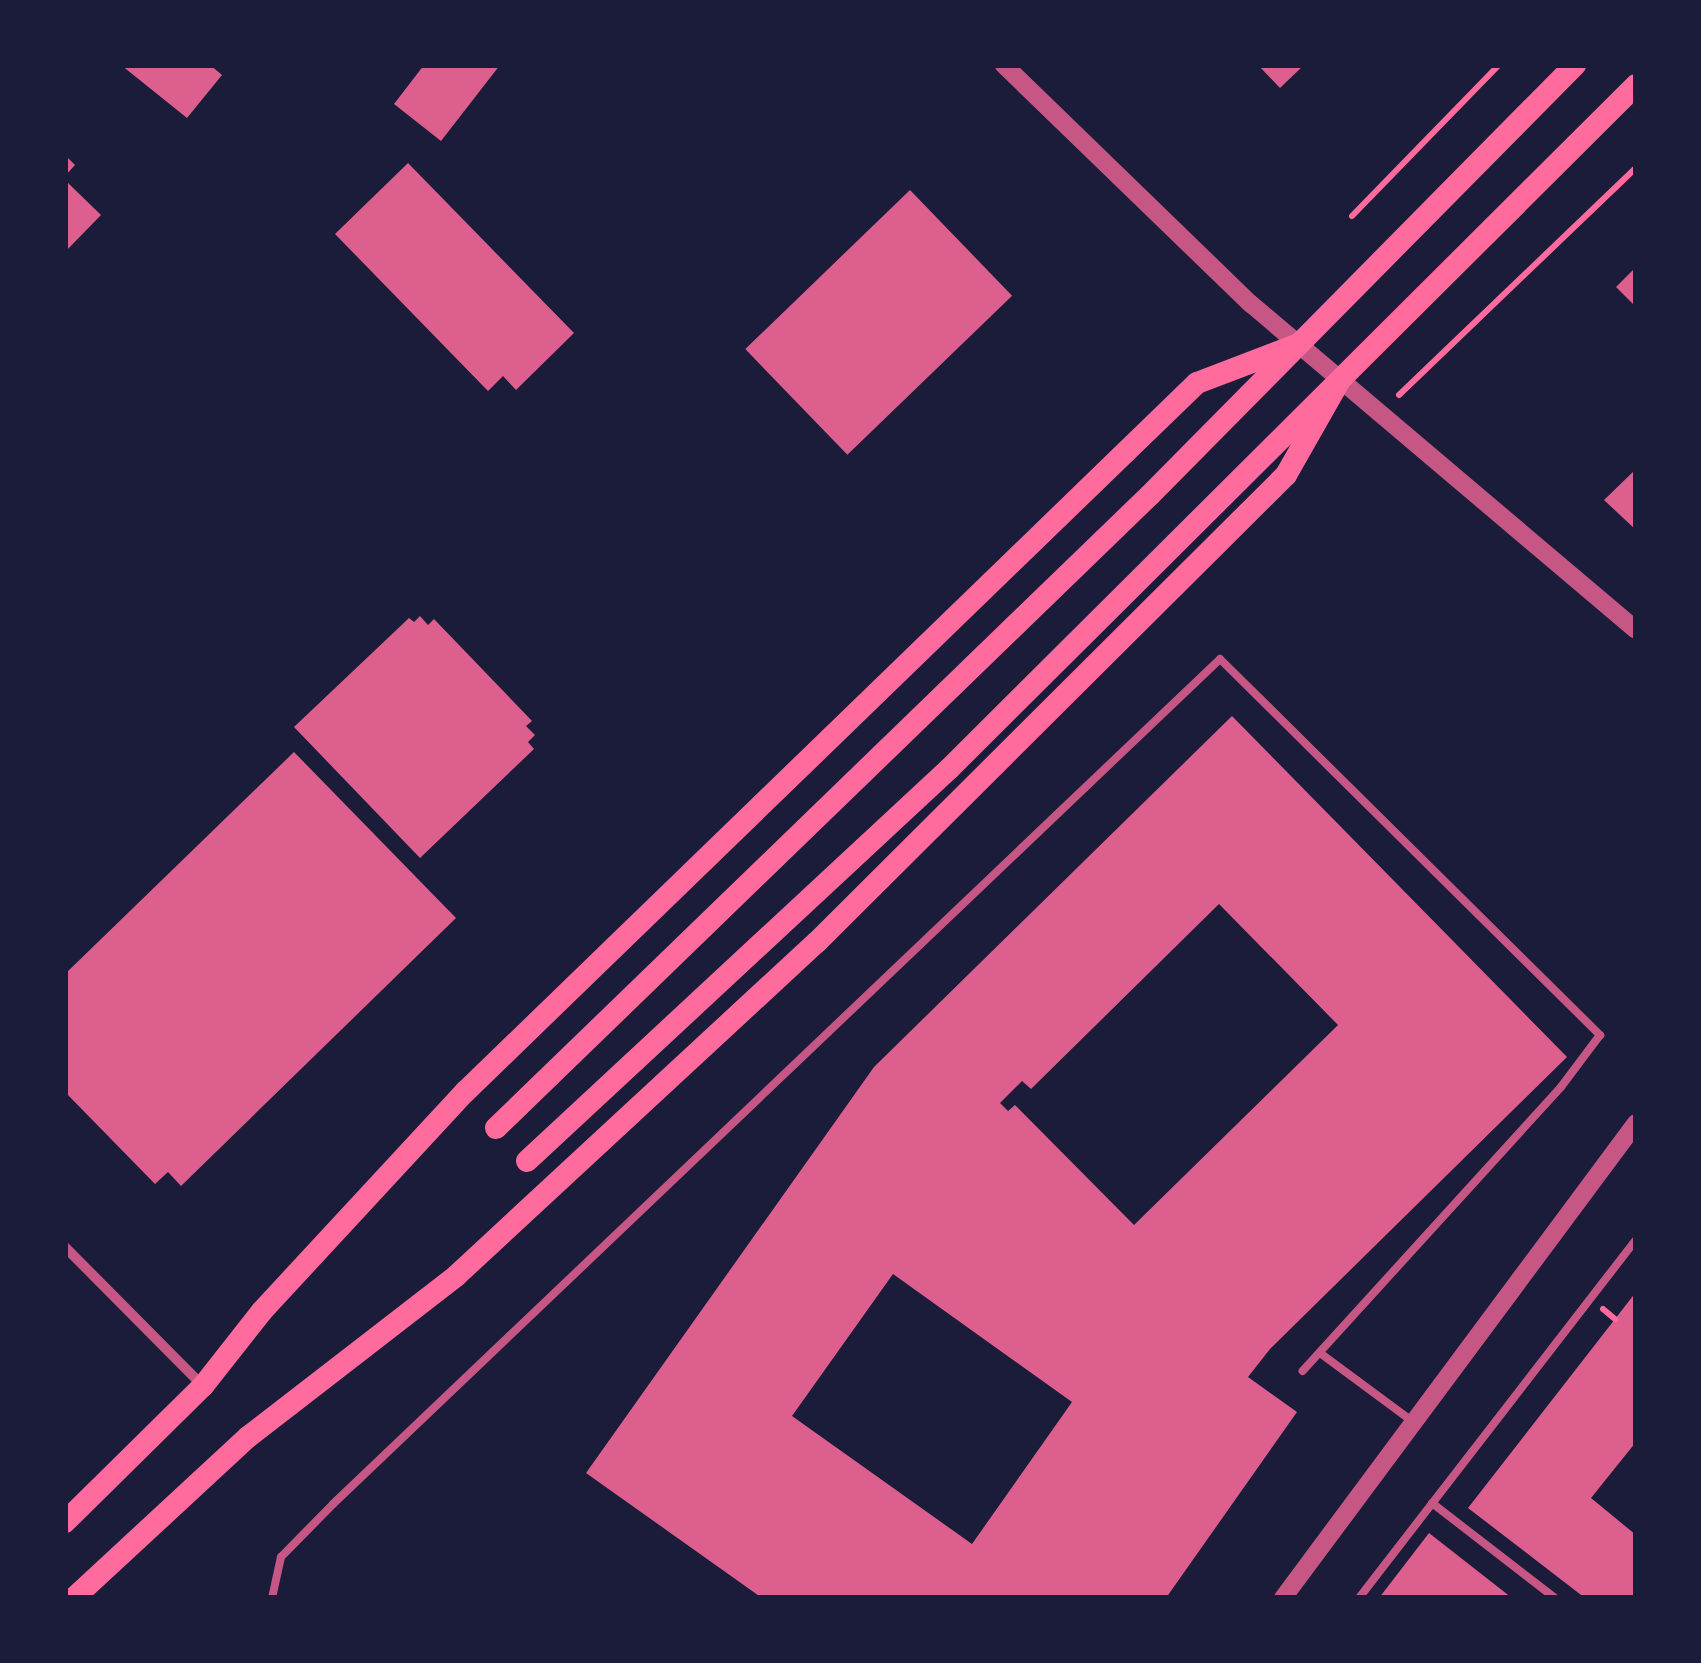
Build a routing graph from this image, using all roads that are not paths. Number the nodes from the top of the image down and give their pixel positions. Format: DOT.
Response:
graph roads {
  1 [pos="1004,65"];
  2 [pos="1575,65"];
  3 [pos="1636,85"];
  4 [pos="1298,344"];
  5 [pos="1340,380"];
  6 [pos="1636,630"];
  7 [pos="1636,1123"];
  8 [pos="496,1128"];
  9 [pos="527,1161"];
  10 [pos="1636,1240"];
  11 [pos="65,1247"];
  12 [pos="1320,1353"];
  13 [pos="1303,1371"];
  14 [pos="203,1386"];
  15 [pos="1412,1421"];
  16 [pos="1432,1503"];
  17 [pos="65,1522"];
  18 [pos="74,1598"];
  19 [pos="272,1598"];
  20 [pos="1283,1598"];
  21 [pos="1358,1598"];
  22 [pos="1555,1598"];
  1 -- 4 [label="street"];
  2 -- 4 [label="lane"];
  3 -- 5 [label="main road"];
  4 -- 5 [label="street"];
  4 -- 8 [label="main road"];
  4 -- 14 [label="lane"];
  5 -- 6 [label="street"];
  5 -- 9 [label="main road"];
  5 -- 18 [label="main road"];
  7 -- 15 [label="street"];
  10 -- 16 [label="lane"];
  11 -- 14 [label="street"];
  12 -- 13 [label="lane"];
  12 -- 15 [label="lane"];
  12 -- 19 [label="lane"];
  14 -- 17 [label="lane"];
  15 -- 20 [label="street"];
  16 -- 21 [label="lane"];
  16 -- 22 [label="lane"];
}
